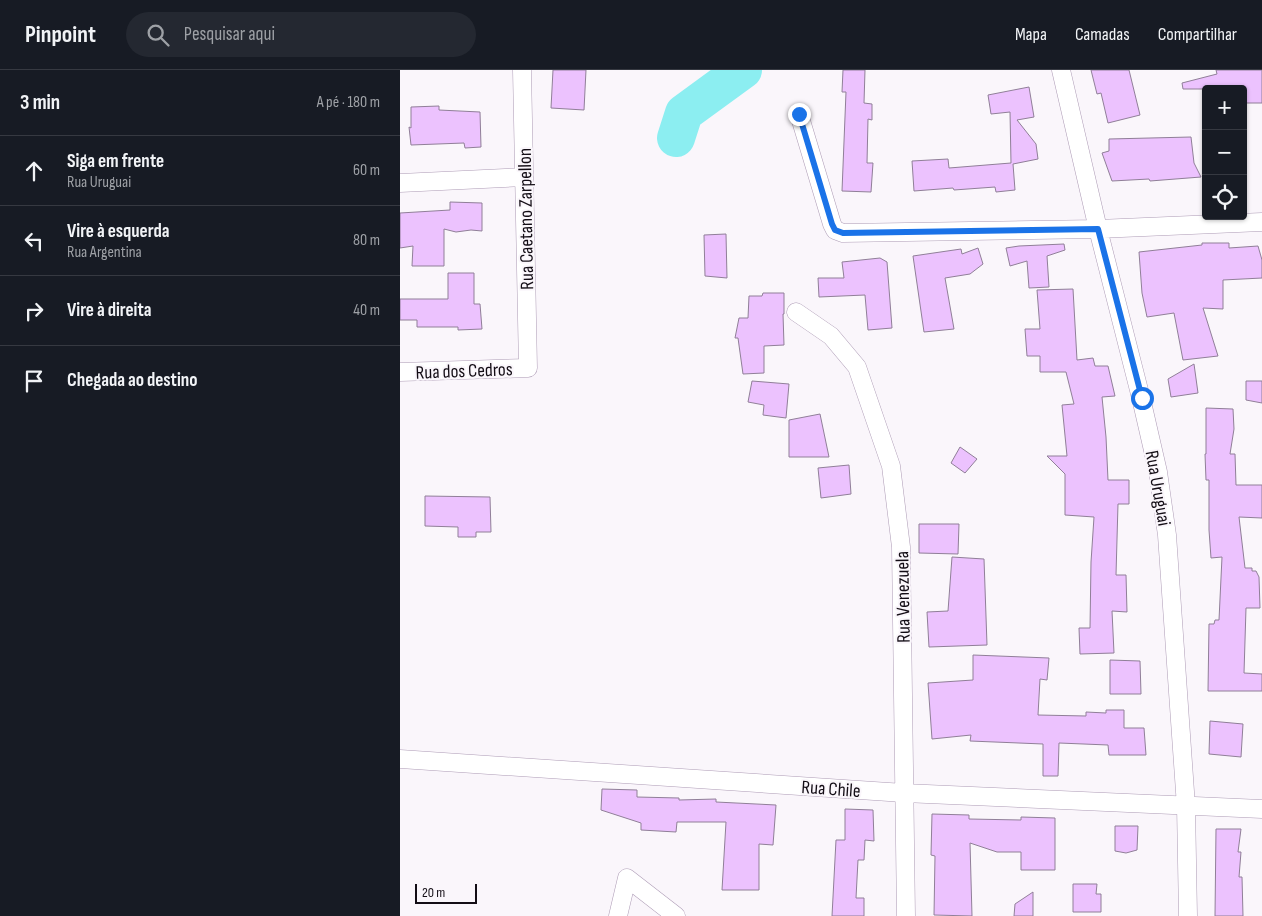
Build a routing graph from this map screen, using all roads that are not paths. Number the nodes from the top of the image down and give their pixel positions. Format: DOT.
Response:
graph roads {
  1 [pos="522,70"];
  2 [pos="1061,70"];
  3 [pos="799,114"];
  4 [pos="524,177"];
  5 [pos="400,183"];
  6 [pos="1262,222"];
  7 [pos="1098,229"];
  8 [pos="796,312"];
  9 [pos="528,368"];
  10 [pos="400,372"];
  11 [pos="400,759"];
  12 [pos="904,793"];
  13 [pos="1186,806"];
  14 [pos="1262,809"];
  15 [pos="618,916"];
  16 [pos="676,916"];
  17 [pos="906,916"];
  18 [pos="1188,916"];
  1 -- 4 [label="street, Rua Caetano Zarpellon"];
  2 -- 7 [label="street, Rua Uruguai"];
  3 -- 7 [label="street"];
  4 -- 5 [label="street"];
  4 -- 9 [label="street, Rua Caetano Zarpellon"];
  6 -- 7 [label="street"];
  7 -- 13 [label="street, Rua Uruguai"];
  8 -- 12 [label="street, Rua Venezuela"];
  9 -- 10 [label="street, Rua dos Cedros"];
  11 -- 12 [label="street, Rua Chile"];
  12 -- 13 [label="street, Rua Chile"];
  12 -- 17 [label="street, Rua Venezuela"];
  13 -- 14 [label="street, Rua Chile"];
  13 -- 18 [label="street, Rua Uruguai"];
  15 -- 16 [label="street"];
}
